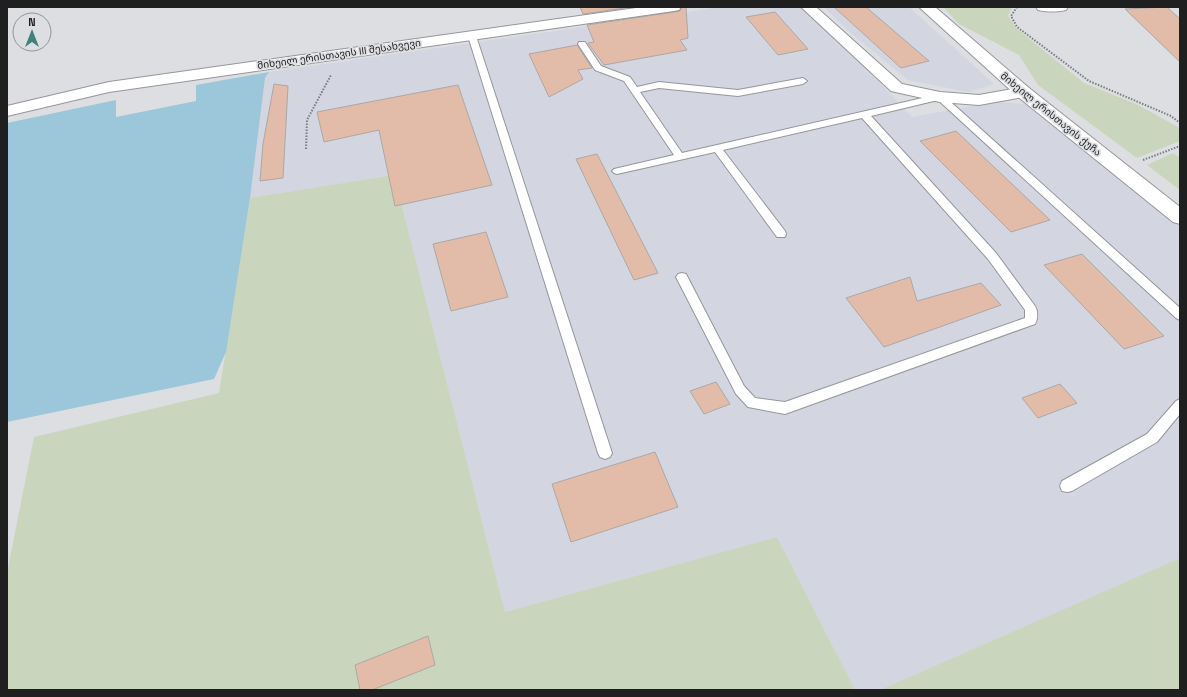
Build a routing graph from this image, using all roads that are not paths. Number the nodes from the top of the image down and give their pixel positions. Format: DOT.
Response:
graph roads {
  1 [pos="674,7"];
  2 [pos="808,7"];
  3 [pos="926,7"];
  4 [pos="1043,7"];
  5 [pos="1061,7"];
  6 [pos="472,36"];
  7 [pos="582,44"];
  8 [pos="803,81"];
  9 [pos="635,90"];
  10 [pos="1023,92"];
  11 [pos="940,97"];
  12 [pos="7,111"];
  13 [pos="864,114"];
  14 [pos="717,148"];
  15 [pos="680,157"];
  16 [pos="617,171"];
  17 [pos="1180,217"];
  18 [pos="781,234"];
  19 [pos="682,277"];
  20 [pos="1180,315"];
  21 [pos="1180,405"];
  22 [pos="605,453"];
  23 [pos="1067,486"];
  1 -- 6 [label="street, მიხეილ ერისთავის III შესახვევი"];
  2 -- 11 [label="street"];
  3 -- 10 [label="street, მიხეილ ერისთავის ქუჩა"];
  4 -- 5 [label="street"];
  6 -- 12 [label="street, მიხეილ ერისთავის III შესახვევი"];
  6 -- 22 [label="lane"];
  7 -- 9 [label="lane"];
  8 -- 9 [label="lane"];
  9 -- 15 [label="lane"];
  10 -- 11 [label="street"];
  10 -- 17 [label="street, მიხეილ ერისთავის ქუჩა"];
  11 -- 13 [label="lane"];
  11 -- 20 [label="lane"];
  13 -- 14 [label="lane"];
  13 -- 19 [label="lane"];
  14 -- 15 [label="lane"];
  14 -- 18 [label="lane"];
  15 -- 16 [label="lane"];
  21 -- 23 [label="lane"];
}
